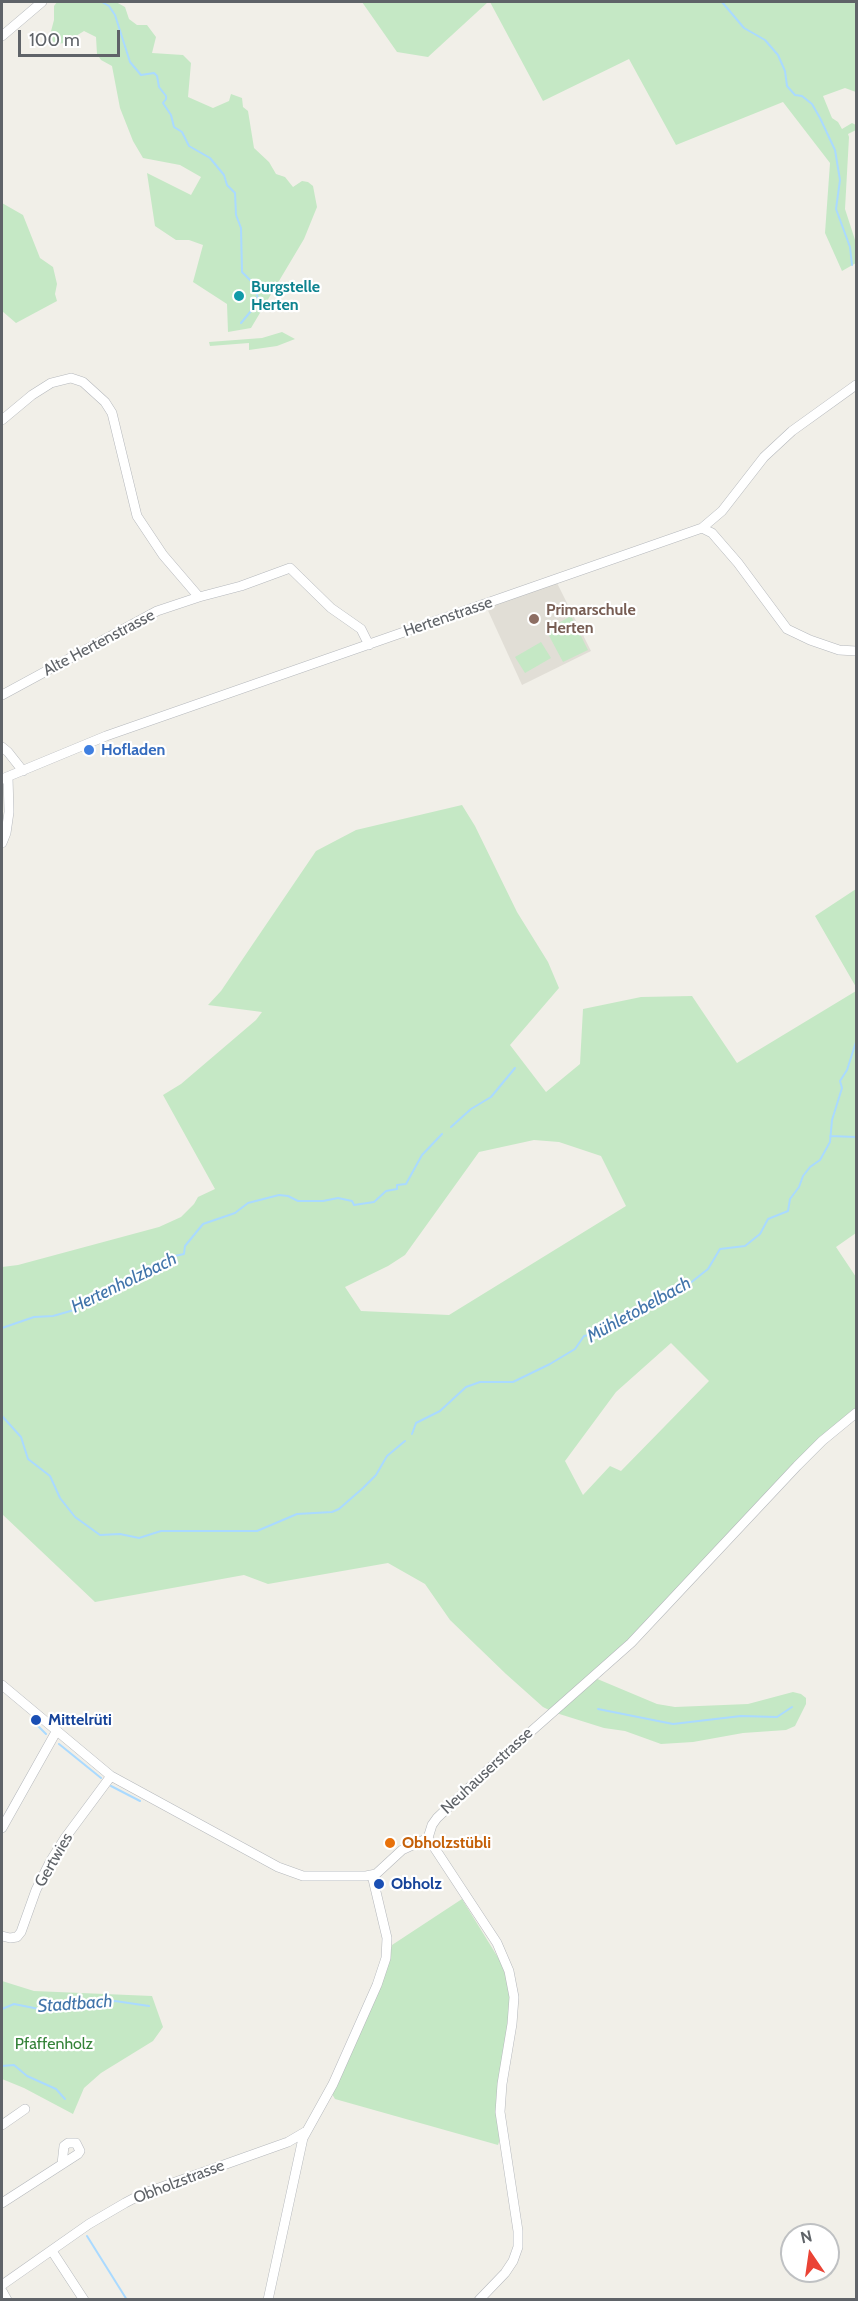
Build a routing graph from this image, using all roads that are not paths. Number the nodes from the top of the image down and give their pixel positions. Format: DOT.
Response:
graph roads {
  1 [pos="42,2"];
  2 [pos="2,36"];
  3 [pos="856,385"];
  4 [pos="2,420"];
  5 [pos="702,528"];
  6 [pos="200,597"];
  7 [pos="369,645"];
  8 [pos="856,651"];
  9 [pos="2,694"];
  10 [pos="2,747"];
  11 [pos="22,771"];
  12 [pos="5,778"];
  13 [pos="2,843"];
  14 [pos="856,1413"];
  15 [pos="2,1686"];
  16 [pos="56,1732"];
  17 [pos="111,1776"];
  18 [pos="2,1828"];
  19 [pos="428,1838"];
  20 [pos="372,1875"];
  21 [pos="2,1936"];
  22 [pos="25,2109"];
  23 [pos="2,2125"];
  24 [pos="305,2132"];
  25 [pos="62,2164"];
  26 [pos="2,2203"];
  27 [pos="52,2252"];
  28 [pos="2,2285"];
  29 [pos="2,2291"];
  30 [pos="7,2300"];
  31 [pos="84,2300"];
  32 [pos="268,2300"];
  33 [pos="479,2300"];
  1 -- 2 [label="street"];
  3 -- 5 [label="street"];
  4 -- 6 [label="street"];
  5 -- 7 [label="street, Hertenstrasse"];
  5 -- 8 [label="street"];
  6 -- 7 [label="street, Alte Hertenstrasse"];
  6 -- 9 [label="street, Alte Hertenstrasse"];
  7 -- 11 [label="street, Hertenstrasse"];
  10 -- 11 [label="street"];
  11 -- 12 [label="street, Hertenstrasse"];
  12 -- 13 [label="street"];
  14 -- 19 [label="street, Neuhauserstrasse"];
  15 -- 16 [label="street"];
  16 -- 17 [label="street"];
  16 -- 18 [label="street"];
  17 -- 20 [label="street"];
  17 -- 21 [label="street, Gertwies"];
  19 -- 20 [label="street"];
  19 -- 33 [label="street"];
  20 -- 24 [label="street"];
  22 -- 23 [label="street"];
  24 -- 27 [label="street, Obholzstrasse"];
  24 -- 32 [label="street"];
  25 -- 26 [label="street"];
  27 -- 28 [label="street, Obholzstrasse"];
  27 -- 31 [label="street"];
  29 -- 30 [label="street"];
}
